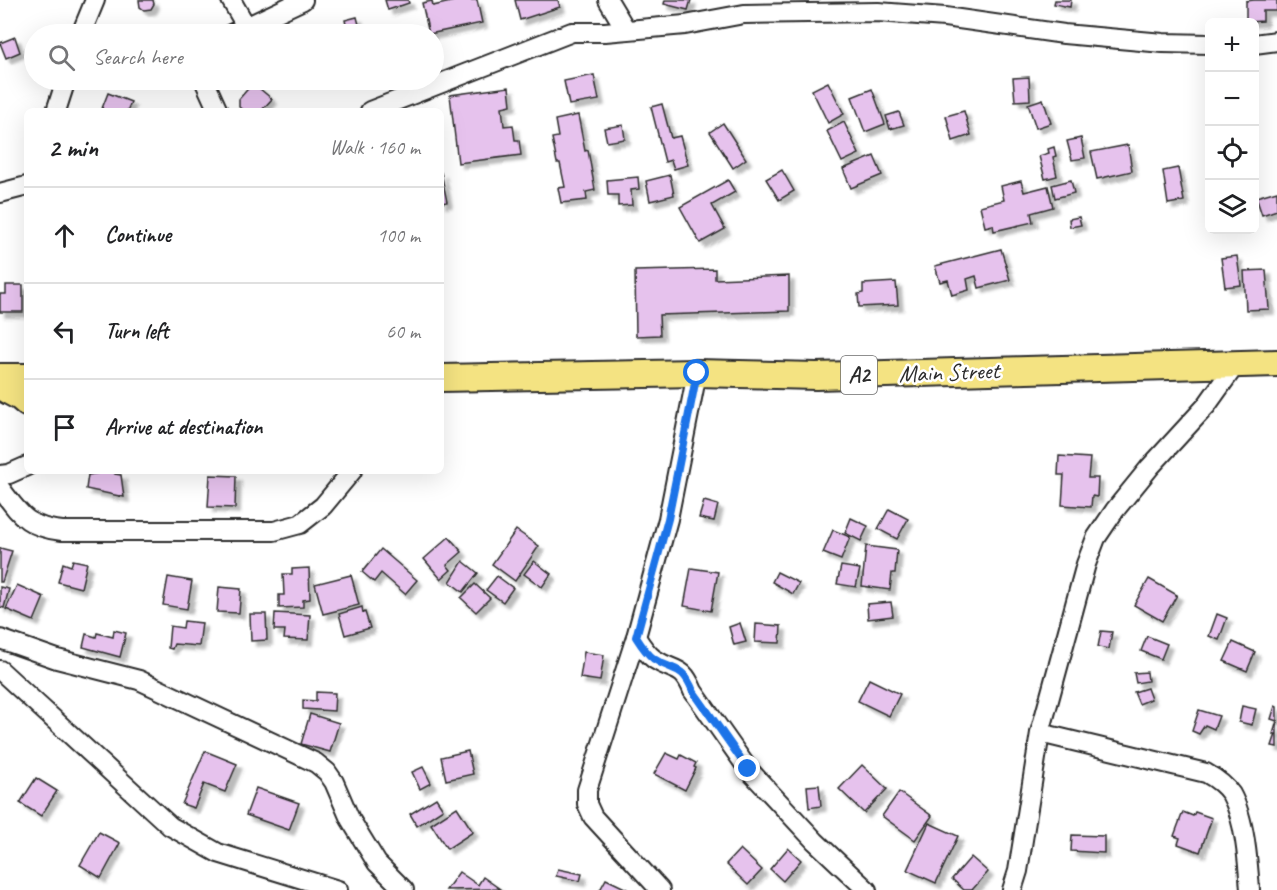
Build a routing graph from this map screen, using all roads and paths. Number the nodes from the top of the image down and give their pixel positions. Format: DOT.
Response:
graph roads {
  1 [pos="95,0"];
  2 [pos="231,0"];
  3 [pos="303,0"];
  4 [pos="608,0"];
  5 [pos="85,24"];
  6 [pos="237,24"];
  7 [pos="251,24"];
  8 [pos="626,30"];
  9 [pos="1277,41"];
  10 [pos="1259,43"];
  11 [pos="1205,44"];
  12 [pos="444,82"];
  13 [pos="63,90"];
  14 [pos="209,90"];
  15 [pos="424,90"];
  16 [pos="57,108"];
  17 [pos="217,108"];
  18 [pos="378,108"];
  19 [pos="24,187"];
  20 [pos="0,193"];
  21 [pos="1277,363"];
  22 [pos="1236,364"];
  23 [pos="697,373"];
  24 [pos="444,378"];
  25 [pos="24,467"];
  26 [pos="350,474"];
  27 [pos="0,475"];
  28 [pos="0,488"];
  29 [pos="636,637"];
  30 [pos="0,639"];
  31 [pos="0,670"];
  32 [pos="1040,733"];
  33 [pos="338,890"];
  34 [pos="404,890"];
  35 [pos="660,890"];
  36 [pos="867,890"];
  37 [pos="1011,890"];
  38 [pos="1250,890"];
  1 -- 5 [label="street"];
  2 -- 6 [label="street"];
  3 -- 7 [label="street"];
  4 -- 8 [label="street"];
  8 -- 11 [label="street"];
  8 -- 12 [label="street"];
  9 -- 10 [label="street"];
  13 -- 16 [label="street"];
  14 -- 17 [label="street"];
  15 -- 18 [label="street"];
  19 -- 20 [label="street"];
  21 -- 22 [label="highway, Main Street / A2"];
  22 -- 23 [label="highway, Main Street / A2"];
  22 -- 32 [label="street"];
  23 -- 24 [label="highway, Main Street / A2"];
  23 -- 29 [label="street"];
  25 -- 27 [label="street"];
  26 -- 28 [label="street"];
  29 -- 35 [label="street"];
  29 -- 36 [label="street"];
  30 -- 34 [label="street"];
  31 -- 33 [label="street"];
  32 -- 37 [label="street"];
  32 -- 38 [label="street"];
}
